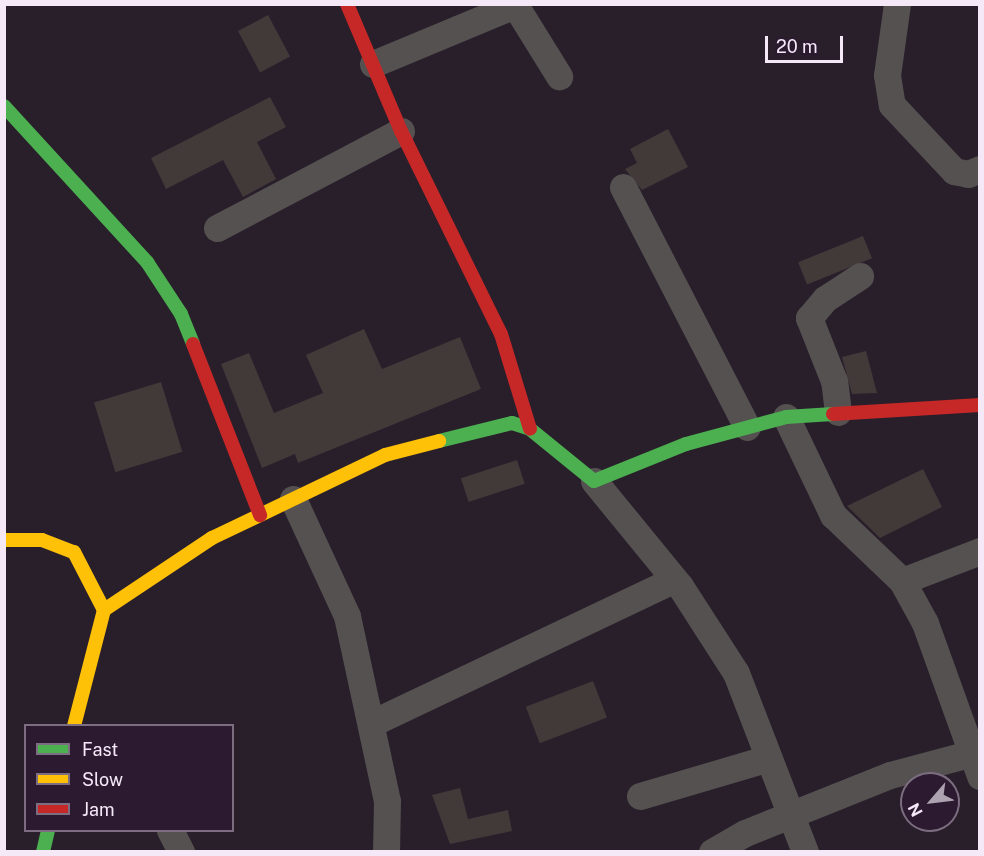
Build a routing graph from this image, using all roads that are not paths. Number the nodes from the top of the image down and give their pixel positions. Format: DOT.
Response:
graph roads {
  1 [pos="347,4"];
  2 [pos="897,4"];
  3 [pos="373,64"];
  4 [pos="559,76"];
  5 [pos="4,106"];
  6 [pos="401,131"];
  7 [pos="980,169"];
  8 [pos="623,187"];
  9 [pos="217,228"];
  10 [pos="860,276"];
  11 [pos="980,405"];
  12 [pos="838,412"];
  13 [pos="786,417"];
  14 [pos="747,427"];
  15 [pos="530,429"];
  16 [pos="594,482"];
  17 [pos="293,499"];
  18 [pos="260,515"];
  19 [pos="4,540"];
  20 [pos="980,551"];
  21 [pos="673,580"];
  22 [pos="902,581"];
  23 [pos="104,610"];
  24 [pos="82,721"];
  25 [pos="372,723"];
  26 [pos="766,759"];
  27 [pos="977,760"];
  28 [pos="640,796"];
  29 [pos="791,816"];
  30 [pos="48,832"];
  31 [pos="171,832"];
  32 [pos="43,852"];
  33 [pos="181,852"];
  34 [pos="386,852"];
  35 [pos="712,852"];
  36 [pos="805,852"];
  1 -- 3 [label="street"];
  2 -- 7 [label="street"];
  3 -- 4 [label="street"];
  3 -- 6 [label="street"];
  5 -- 18 [label="street"];
  6 -- 9 [label="street"];
  6 -- 15 [label="street"];
  8 -- 14 [label="street"];
  10 -- 12 [label="street"];
  11 -- 12 [label="street"];
  12 -- 13 [label="street"];
  13 -- 14 [label="street"];
  13 -- 22 [label="street"];
  14 -- 16 [label="street"];
  15 -- 16 [label="street"];
  15 -- 17 [label="street"];
  16 -- 21 [label="street"];
  17 -- 18 [label="street"];
  17 -- 25 [label="street"];
  18 -- 23 [label="street"];
  19 -- 23 [label="street"];
  20 -- 22 [label="street"];
  21 -- 25 [label="street"];
  21 -- 26 [label="street"];
  22 -- 27 [label="street"];
  23 -- 24 [label="street"];
  25 -- 34 [label="street"];
  26 -- 28 [label="street"];
  26 -- 29 [label="street"];
  27 -- 29 [label="street"];
  29 -- 35 [label="street"];
  29 -- 36 [label="street"];
  30 -- 32 [label="street"];
  31 -- 33 [label="street"];
}
